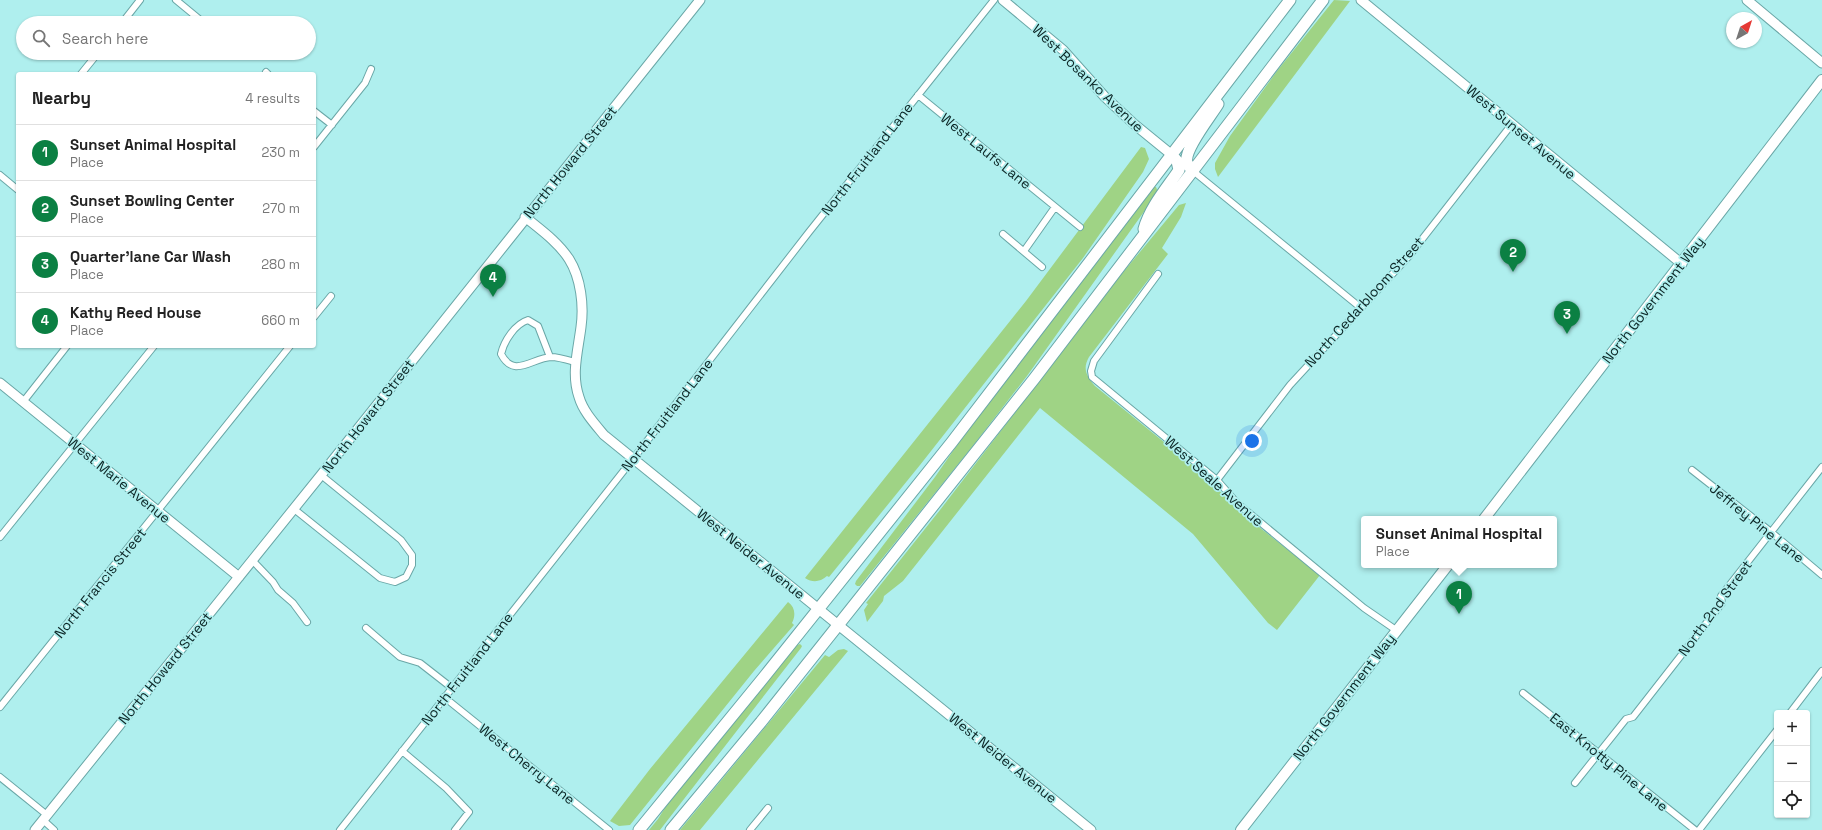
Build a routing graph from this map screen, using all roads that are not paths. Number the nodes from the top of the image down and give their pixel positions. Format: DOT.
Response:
graph roads {
  1 [pos="140,0"];
  2 [pos="176,0"];
  3 [pos="700,0"];
  4 [pos="994,0"];
  5 [pos="1003,0"];
  6 [pos="1290,0"];
  7 [pos="1323,0"];
  8 [pos="1361,0"];
  9 [pos="1747,0"];
  10 [pos="127,16"];
  11 [pos="195,16"];
  12 [pos="92,60"];
  13 [pos="1822,63"];
  14 [pos="371,69"];
  15 [pos="83,72"];
  16 [pos="1230,79"];
  17 [pos="1822,80"];
  18 [pos="918,95"];
  19 [pos="316,113"];
  20 [pos="1512,124"];
  21 [pos="332,125"];
  22 [pos="316,145"];
  23 [pos="1172,155"];
  24 [pos="1193,171"];
  25 [pos="0,175"];
  26 [pos="16,188"];
  27 [pos="1055,207"];
  28 [pos="525,217"];
  29 [pos="1080,228"];
  30 [pos="1003,234"];
  31 [pos="1142,237"];
  32 [pos="1024,251"];
  33 [pos="1682,264"];
  34 [pos="1042,267"];
  35 [pos="1158,274"];
  36 [pos="331,296"];
  37 [pos="1361,308"];
  38 [pos="316,315"];
  39 [pos="65,348"];
  40 [pos="152,348"];
  41 [pos="288,348"];
  42 [pos="550,357"];
  43 [pos="575,362"];
  44 [pos="0,383"];
  45 [pos="23,402"];
  46 [pos="75,444"];
  47 [pos="633,459"];
  48 [pos="1822,467"];
  49 [pos="1692,470"];
  50 [pos="321,475"];
  51 [pos="1216,480"];
  52 [pos="294,508"];
  53 [pos="158,512"];
  54 [pos="1486,516"];
  55 [pos="1771,532"];
  56 [pos="0,537"];
  57 [pos="252,560"];
  58 [pos="1446,568"];
  59 [pos="1822,575"];
  60 [pos="239,577"];
  61 [pos="819,608"];
  62 [pos="308,622"];
  63 [pos="839,624"];
  64 [pos="366,628"];
  65 [pos="1396,630"];
  66 [pos="1822,671"];
  67 [pos="452,688"];
  68 [pos="1523,693"];
  69 [pos="444,697"];
  70 [pos="0,707"];
  71 [pos="1792,710"];
  72 [pos="1774,734"];
  73 [pos="402,751"];
  74 [pos="1599,754"];
  75 [pos="0,777"];
  76 [pos="1575,783"];
  77 [pos="768,808"];
  78 [pos="45,817"];
  79 [pos="645,825"];
  80 [pos="35,830"];
  81 [pos="54,830"];
  82 [pos="340,830"];
  83 [pos="455,830"];
  84 [pos="609,830"];
  85 [pos="639,830"];
  86 [pos="671,830"];
  87 [pos="750,830"];
  88 [pos="1091,830"];
  89 [pos="1241,830"];
  90 [pos="1695,830"];
  91 [pos="1699,830"];
  1 -- 10 [label="street"];
  2 -- 11 [label="street"];
  3 -- 28 [label="street, North Howard Street"];
  4 -- 18 [label="street, North Fruitland Lane"];
  5 -- 23 [label="street, West Bosanko Avenue"];
  6 -- 16 [label="highway"];
  7 -- 24 [label="highway"];
  8 -- 20 [label="street, West Sunset Avenue"];
  9 -- 13 [label="street"];
  12 -- 15 [label="street"];
  14 -- 21 [label="street"];
  16 -- 23 [label="highway"];
  16 -- 24 [label="highway"];
  17 -- 33 [label="main road, North Government Way"];
  18 -- 27 [label="street, West Laufs Lane"];
  18 -- 47 [label="street, North Fruitland Lane"];
  19 -- 21 [label="street"];
  20 -- 33 [label="street, West Sunset Avenue"];
  20 -- 37 [label="street, North Cedarbloom Street"];
  21 -- 22 [label="street"];
  23 -- 31 [label="highway"];
  23 -- 61 [label="highway"];
  24 -- 31 [label="highway"];
  24 -- 37 [label="street"];
  25 -- 26 [label="street"];
  27 -- 29 [label="street, West Laufs Lane"];
  27 -- 32 [label="street"];
  28 -- 43 [label="street, West Neider Avenue"];
  28 -- 50 [label="street, North Howard Street"];
  30 -- 32 [label="street"];
  31 -- 63 [label="highway"];
  32 -- 34 [label="street"];
  33 -- 54 [label="main road, North Government Way"];
  35 -- 51 [label="street, West Seale Avenue"];
  36 -- 38 [label="street"];
  37 -- 51 [label="street, North Cedarbloom Street"];
  39 -- 45 [label="street"];
  40 -- 46 [label="street"];
  41 -- 53 [label="street, North Francis Street"];
  42 -- 42 [label="street"];
  42 -- 43 [label="street"];
  43 -- 47 [label="street, West Neider Avenue"];
  44 -- 45 [label="street, West Marie Avenue"];
  45 -- 46 [label="street, West Marie Avenue"];
  46 -- 53 [label="street, West Marie Avenue"];
  46 -- 56 [label="street"];
  47 -- 61 [label="street, West Neider Avenue"];
  47 -- 67 [label="street, North Fruitland Lane"];
  48 -- 55 [label="street, North 2nd Street"];
  49 -- 55 [label="street, Jeffrey Pine Lane"];
  50 -- 52 [label="street, North Howard Street"];
  50 -- 52 [label="street"];
  51 -- 65 [label="street, West Seale Avenue"];
  52 -- 57 [label="street, North Howard Street"];
  53 -- 60 [label="street, West Marie Avenue"];
  53 -- 70 [label="street, North Francis Street"];
  55 -- 59 [label="street, Jeffrey Pine Lane"];
  55 -- 74 [label="street, North 2nd Street"];
  57 -- 60 [label="street, North Howard Street"];
  57 -- 62 [label="street"];
  58 -- 65 [label="main road, North Government Way"];
  60 -- 78 [label="street, North Howard Street"];
  61 -- 63 [label="street, West Neider Avenue"];
  61 -- 79 [label="highway"];
  63 -- 86 [label="highway"];
  63 -- 88 [label="street, West Neider Avenue"];
  64 -- 67 [label="street"];
  65 -- 89 [label="main road, North Government Way"];
  66 -- 71 [label="street"];
  67 -- 69 [label="street, North Fruitland Lane"];
  68 -- 74 [label="street, East Knotty Pine Lane"];
  69 -- 73 [label="street, North Fruitland Lane"];
  69 -- 84 [label="street, West Cherry Lane"];
  72 -- 91 [label="street"];
  73 -- 82 [label="street, North Fruitland Lane"];
  73 -- 83 [label="street"];
  74 -- 76 [label="street, North 2nd Street"];
  74 -- 90 [label="street, East Knotty Pine Lane"];
  75 -- 78 [label="street"];
  77 -- 87 [label="street"];
  78 -- 80 [label="street, North Howard Street"];
  78 -- 81 [label="street"];
  79 -- 85 [label="highway"];
}
